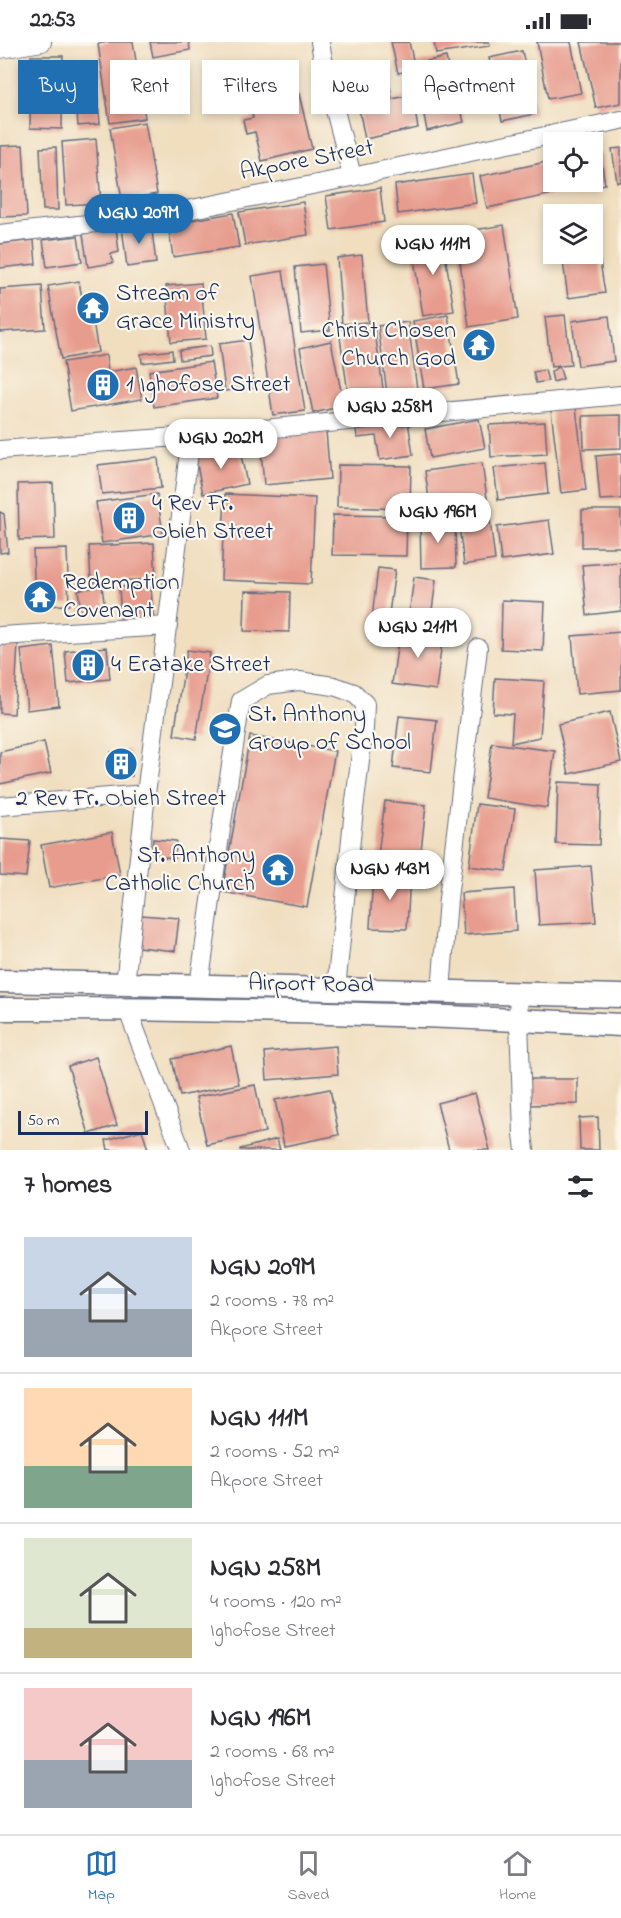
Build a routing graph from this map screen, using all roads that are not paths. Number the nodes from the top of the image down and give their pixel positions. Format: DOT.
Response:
graph roads {
  1 [pos="42,42"];
  2 [pos="320,42"];
  3 [pos="0,49"];
  4 [pos="621,120"];
  5 [pos="352,177"];
  6 [pos="0,234"];
  7 [pos="621,395"];
  8 [pos="191,436"];
  9 [pos="0,450"];
  10 [pos="168,626"];
  11 [pos="0,636"];
  12 [pos="478,648"];
  13 [pos="146,794"];
  14 [pos="0,806"];
  15 [pos="0,981"];
  16 [pos="125,984"];
  17 [pos="199,986"];
  18 [pos="336,989"];
  19 [pos="441,992"];
  20 [pos="492,993"];
  21 [pos="518,993"];
  22 [pos="621,996"];
  23 [pos="127,1008"];
  24 [pos="0,1009"];
  25 [pos="492,1019"];
  26 [pos="518,1020"];
  27 [pos="621,1025"];
  28 [pos="181,1150"];
  29 [pos="525,1150"];
  1 -- 3 [label="street"];
  2 -- 5 [label="street"];
  4 -- 5 [label="street, Akpore Street"];
  5 -- 6 [label="street, Akpore Street"];
  7 -- 8 [label="street"];
  8 -- 9 [label="street"];
  8 -- 10 [label="street"];
  10 -- 11 [label="street"];
  10 -- 13 [label="street"];
  12 -- 19 [label="street"];
  13 -- 14 [label="street"];
  13 -- 16 [label="street"];
  15 -- 16 [label="main road, Airport Road"];
  16 -- 17 [label="main road, Airport Road"];
  17 -- 18 [label="main road, Airport Road"];
  17 -- 18 [label="street"];
  18 -- 19 [label="main road, Airport Road"];
  19 -- 20 [label="main road, Airport Road"];
  20 -- 21 [label="main road, Airport Road"];
  20 -- 25 [label="main road"];
  21 -- 22 [label="main road, Airport Road"];
  21 -- 26 [label="street"];
  23 -- 24 [label="main road, Airport Road"];
  23 -- 25 [label="main road, Airport Road"];
  23 -- 28 [label="street"];
  25 -- 26 [label="main road, Airport Road"];
  26 -- 27 [label="main road, Airport Road"];
  26 -- 29 [label="street"];
}
